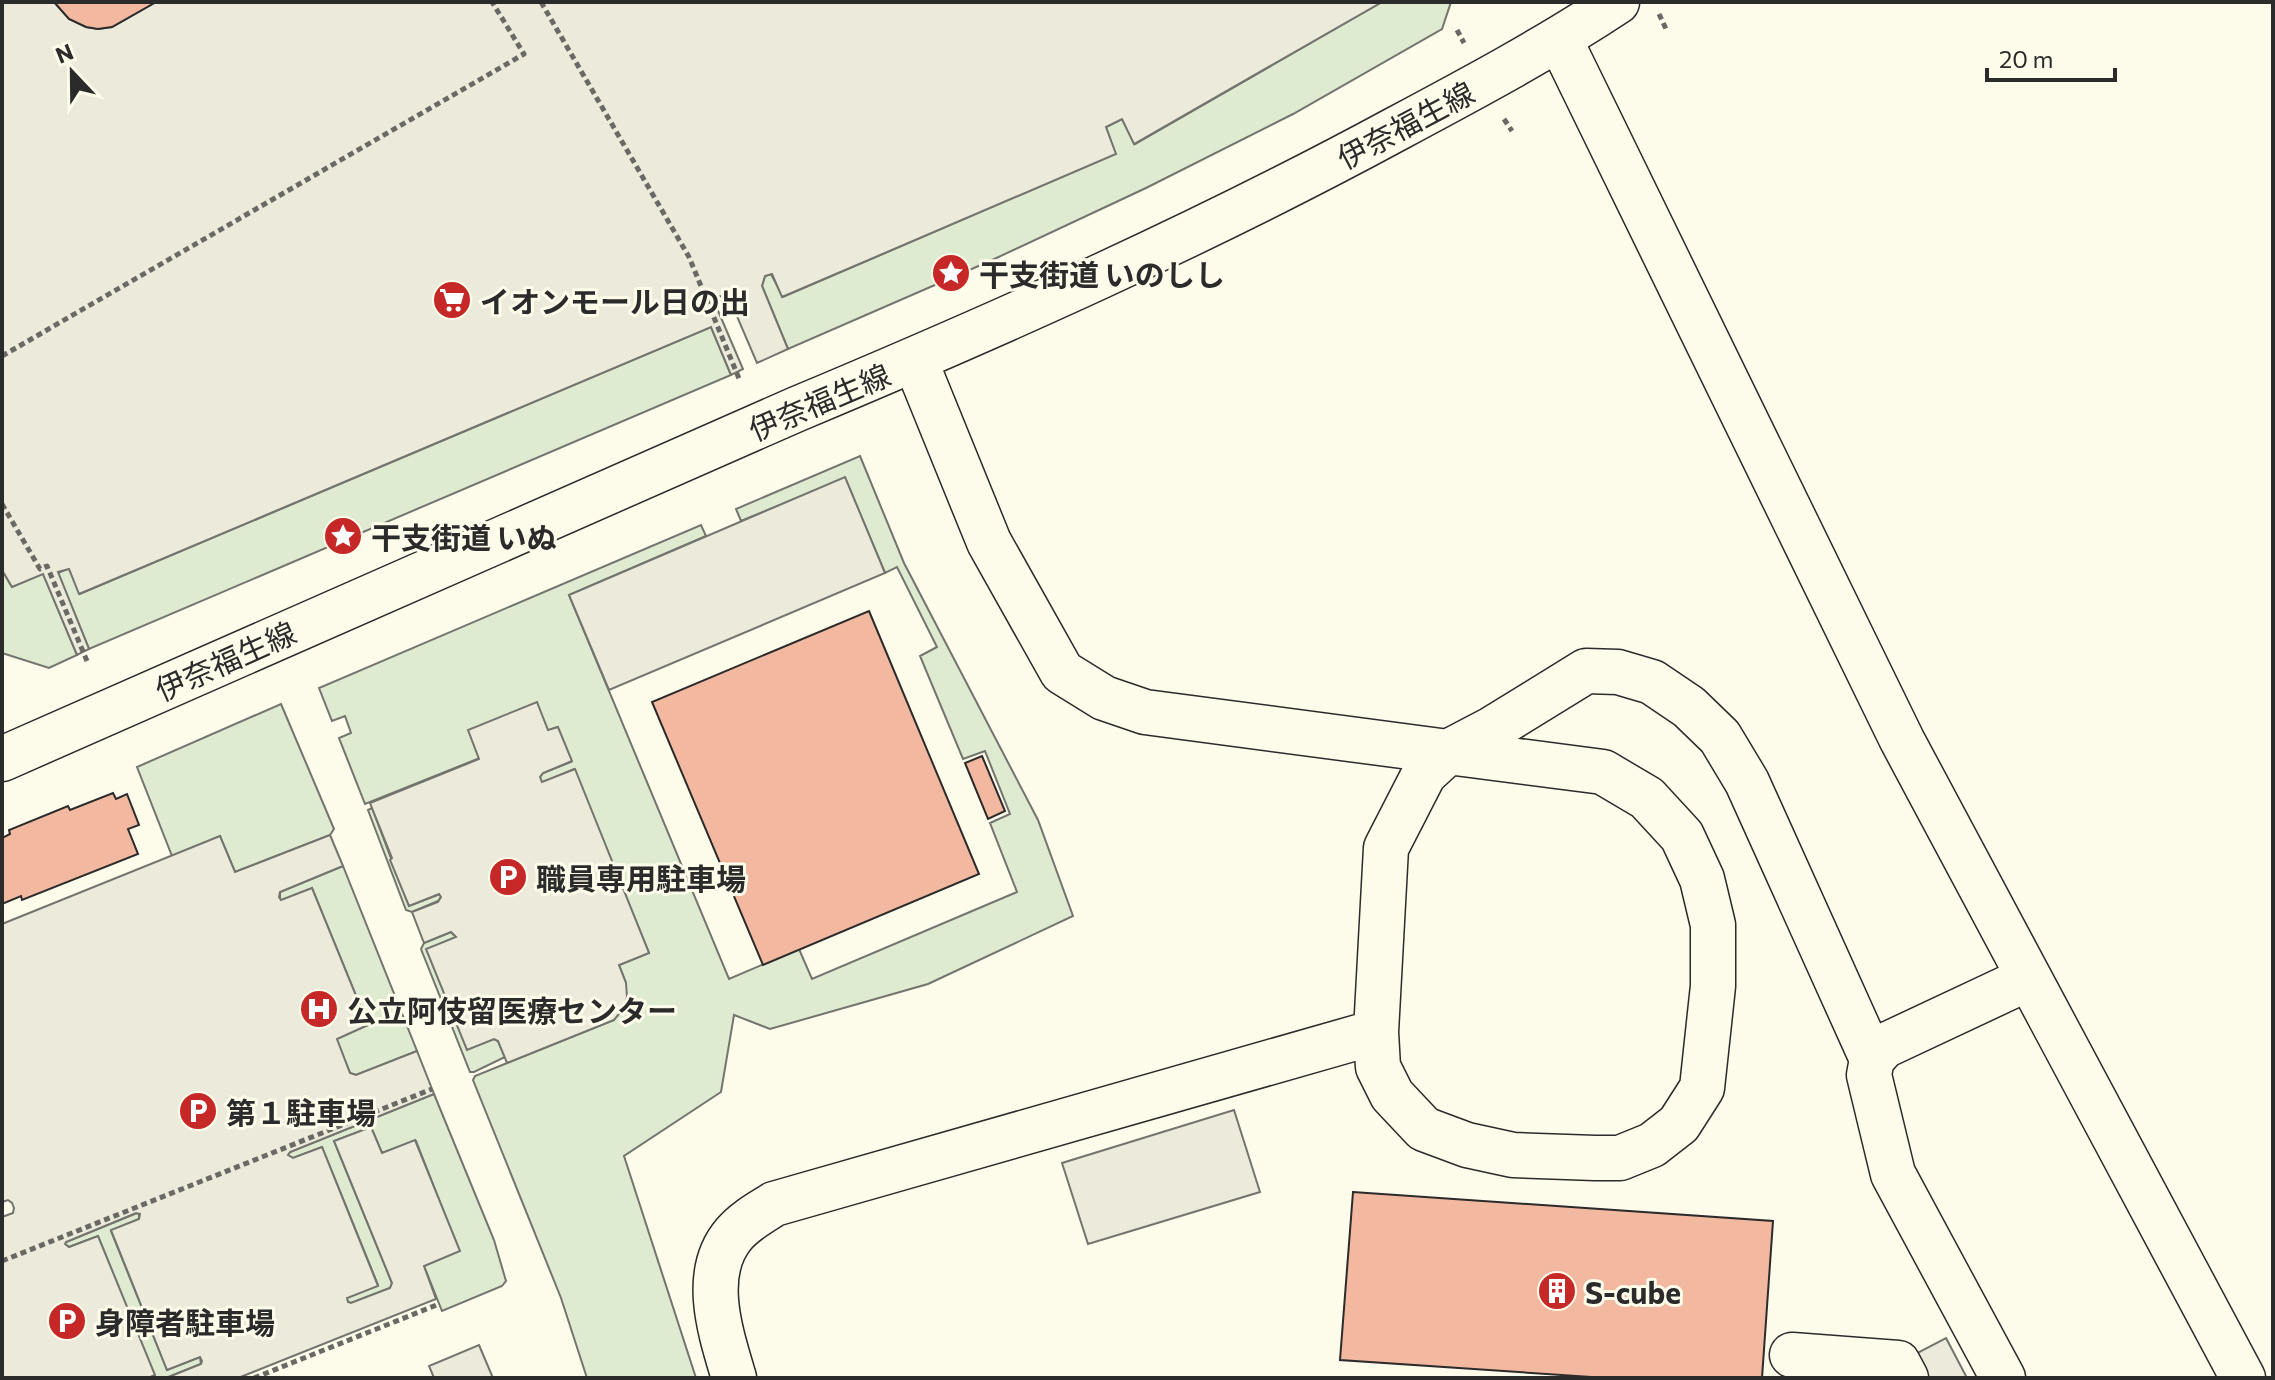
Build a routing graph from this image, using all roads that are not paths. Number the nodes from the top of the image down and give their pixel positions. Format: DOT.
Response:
graph roads {
  1 [pos="1617,2"];
  2 [pos="1560,40"];
  3 [pos="915,360"];
  4 [pos="1448,752"];
  5 [pos="2,759"];
  6 [pos="2029,978"];
  7 [pos="1376,1032"];
  8 [pos="1872,1059"];
  9 [pos="1792,1355"];
  10 [pos="734,1378"];
  11 [pos="1906,1378"];
  12 [pos="2003,1378"];
  13 [pos="2243,1378"];
  1 -- 2 [label="main road, 伊奈福生線"];
  2 -- 3 [label="main road, 伊奈福生線"];
  2 -- 6 [label="main road"];
  3 -- 4 [label="main road"];
  3 -- 5 [label="main road, 伊奈福生線"];
  4 -- 7 [label="main road"];
  4 -- 7 [label="main road"];
  4 -- 8 [label="main road"];
  6 -- 8 [label="main road"];
  6 -- 13 [label="main road"];
  7 -- 10 [label="main road"];
  8 -- 12 [label="main road"];
  9 -- 11 [label="main road"];
}
